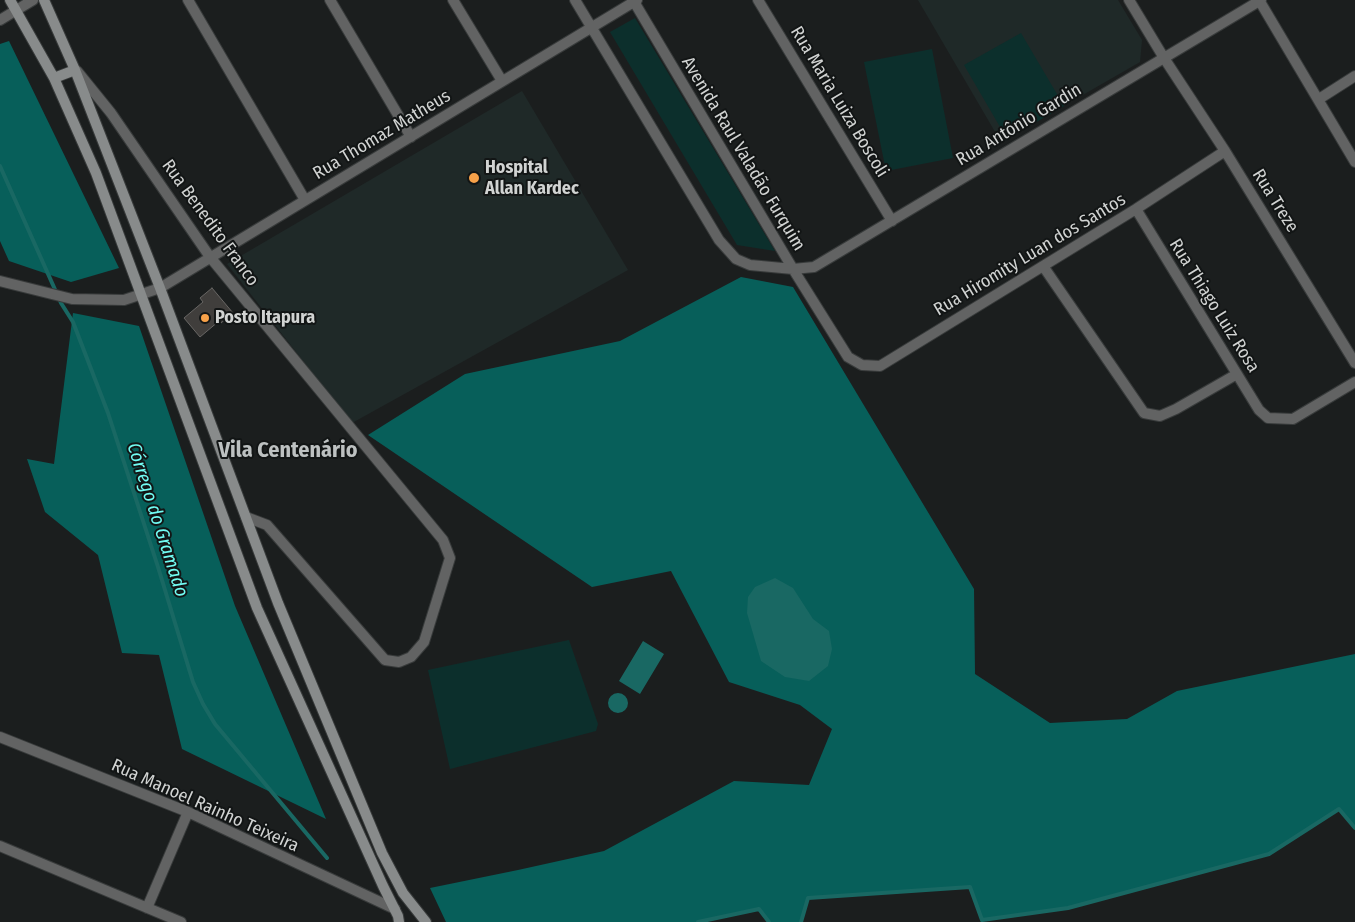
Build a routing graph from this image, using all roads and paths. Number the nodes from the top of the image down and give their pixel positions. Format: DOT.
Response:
graph roads {
  1 [pos="10,0"];
  2 [pos="33,0"];
  3 [pos="44,0"];
  4 [pos="188,0"];
  5 [pos="330,0"];
  6 [pos="453,0"];
  7 [pos="575,0"];
  8 [pos="758,0"];
  9 [pos="1129,0"];
  10 [pos="1260,0"];
  11 [pos="635,1"];
  12 [pos="16,11"];
  13 [pos="0,20"];
  14 [pos="592,28"];
  15 [pos="1164,58"];
  16 [pos="75,70"];
  17 [pos="1355,76"];
  18 [pos="54,78"];
  19 [pos="502,82"];
  20 [pos="1319,99"];
  21 [pos="411,137"];
  22 [pos="1225,151"];
  23 [pos="1355,162"];
  24 [pos="305,200"];
  25 [pos="1136,210"];
  26 [pos="892,221"];
  27 [pos="210,257"];
  28 [pos="1043,266"];
  29 [pos="793,269"];
  30 [pos="0,280"];
  31 [pos="160,288"];
  32 [pos="141,295"];
  33 [pos="1355,363"];
  34 [pos="1237,374"];
  35 [pos="1355,382"];
  36 [pos="246,517"];
  37 [pos="0,737"];
  38 [pos="188,812"];
  39 [pos="0,846"];
  40 [pos="147,908"];
  41 [pos="395,909"];
  42 [pos="181,922"];
  43 [pos="400,922"];
  44 [pos="426,922"];
  1 -- 12 [label="main road"];
  2 -- 12 [label="street"];
  3 -- 16 [label="main road"];
  4 -- 24 [label="street"];
  5 -- 21 [label="street"];
  6 -- 19 [label="street"];
  7 -- 14 [label="street, Avenida Raul Valadão Furquim"];
  8 -- 26 [label="street, Rua Maria Luiza Boscoli"];
  9 -- 15 [label="street, Rua Treze"];
  10 -- 15 [label="street, Rua Antônio Gardin"];
  10 -- 20 [label="street"];
  11 -- 14 [label="street, Rua Thomaz Matheus"];
  11 -- 29 [label="street, Avenida Raul Valadão Furquim"];
  12 -- 13 [label="street"];
  12 -- 18 [label="main road"];
  14 -- 19 [label="street, Rua Thomaz Matheus"];
  14 -- 29 [label="street, Avenida Raul Valadão Furquim"];
  15 -- 22 [label="street, Rua Treze"];
  15 -- 26 [label="street, Rua Antônio Gardin"];
  16 -- 18 [label="main road"];
  16 -- 27 [label="street, Rua Benedito Franco"];
  16 -- 31 [label="main road"];
  17 -- 20 [label="street"];
  18 -- 32 [label="main road"];
  19 -- 21 [label="street, Rua Thomaz Matheus"];
  20 -- 23 [label="street"];
  21 -- 24 [label="street, Rua Thomaz Matheus"];
  22 -- 25 [label="street, Rua Hiromity Luan dos Santos"];
  22 -- 33 [label="street, Rua Treze"];
  24 -- 27 [label="street, Rua Thomaz Matheus"];
  25 -- 28 [label="street, Rua Hiromity Luan dos Santos"];
  25 -- 34 [label="street, Rua Thiago Luiz Rosa"];
  26 -- 29 [label="street, Rua Antônio Gardin"];
  27 -- 31 [label="street, Rua Thomaz Matheus"];
  27 -- 36 [label="street, Rua Benedito Franco"];
  28 -- 29 [label="street, Rua Hiromity Luan dos Santos"];
  28 -- 34 [label="street"];
  30 -- 32 [label="street, Rua Thomaz Matheus"];
  31 -- 32 [label="street, Rua Thomaz Matheus"];
  31 -- 36 [label="main road"];
  32 -- 41 [label="main road"];
  34 -- 35 [label="street, Rua Thiago Luiz Rosa"];
  36 -- 44 [label="main road"];
  37 -- 38 [label="street, Rua Manoel Rainho Teixeira"];
  38 -- 40 [label="street"];
  38 -- 41 [label="street, Rua Manoel Rainho Teixeira"];
  39 -- 40 [label="street"];
  40 -- 42 [label="street"];
  41 -- 43 [label="main road"];
}
